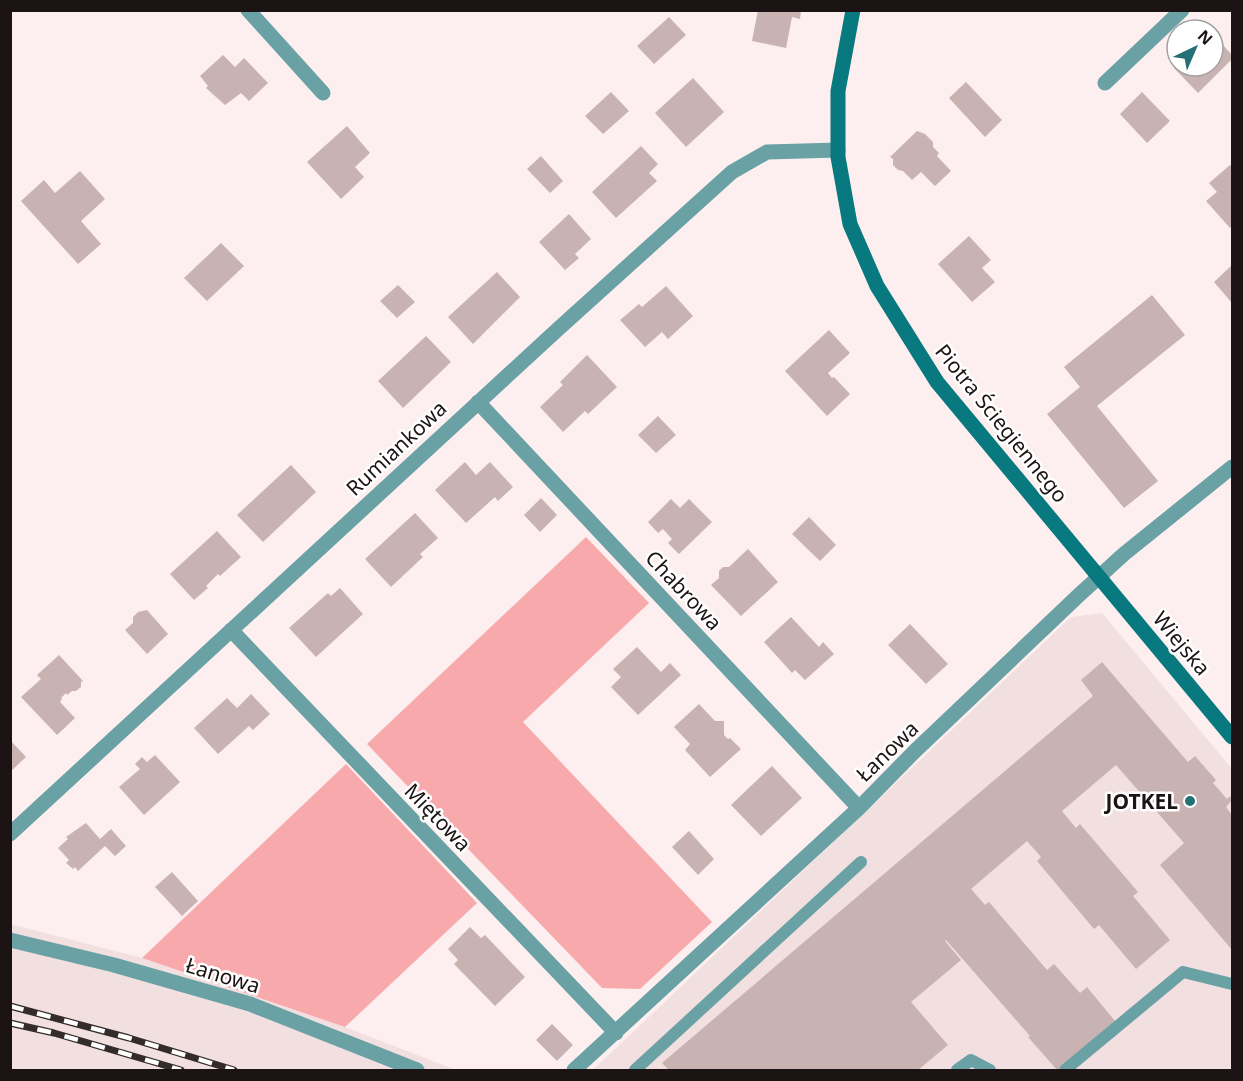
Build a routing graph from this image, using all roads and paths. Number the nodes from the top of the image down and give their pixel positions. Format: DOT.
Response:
graph roads {
  1 [pos="249,10"];
  2 [pos="853,10"];
  3 [pos="1182,10"];
  4 [pos="1105,83"];
  5 [pos="323,93"];
  6 [pos="838,150"];
  7 [pos="478,402"];
  8 [pos="1233,467"];
  9 [pos="1099,576"];
  10 [pos="231,630"];
  11 [pos="1233,737"];
  12 [pos="859,808"];
  13 [pos="10,834"];
  14 [pos="861,862"];
  15 [pos="10,940"];
  16 [pos="1233,984"];
  17 [pos="616,1033"];
  18 [pos="417,1071"];
  19 [pos="574,1071"];
  20 [pos="635,1071"];
  21 [pos="957,1071"];
  22 [pos="990,1071"];
  23 [pos="1065,1071"];
  1 -- 5 [label="street"];
  2 -- 6 [label="street, Piotra Ściegiennego"];
  3 -- 4 [label="street"];
  6 -- 7 [label="street, Rumiankowa"];
  6 -- 9 [label="street, Piotra Ściegiennego"];
  7 -- 10 [label="street, Rumiankowa"];
  7 -- 12 [label="street, Chabrowa"];
  8 -- 9 [label="street, Łanowa"];
  9 -- 11 [label="street, Wiejska"];
  9 -- 12 [label="street, Łanowa"];
  10 -- 13 [label="street, Rumiankowa"];
  10 -- 17 [label="street, Miętowa"];
  12 -- 17 [label="street, Łanowa"];
  14 -- 20 [label="lane"];
  15 -- 18 [label="street, Łanowa"];
  16 -- 23 [label="lane"];
  17 -- 19 [label="street, Łanowa"];
  21 -- 22 [label="lane"];
}
